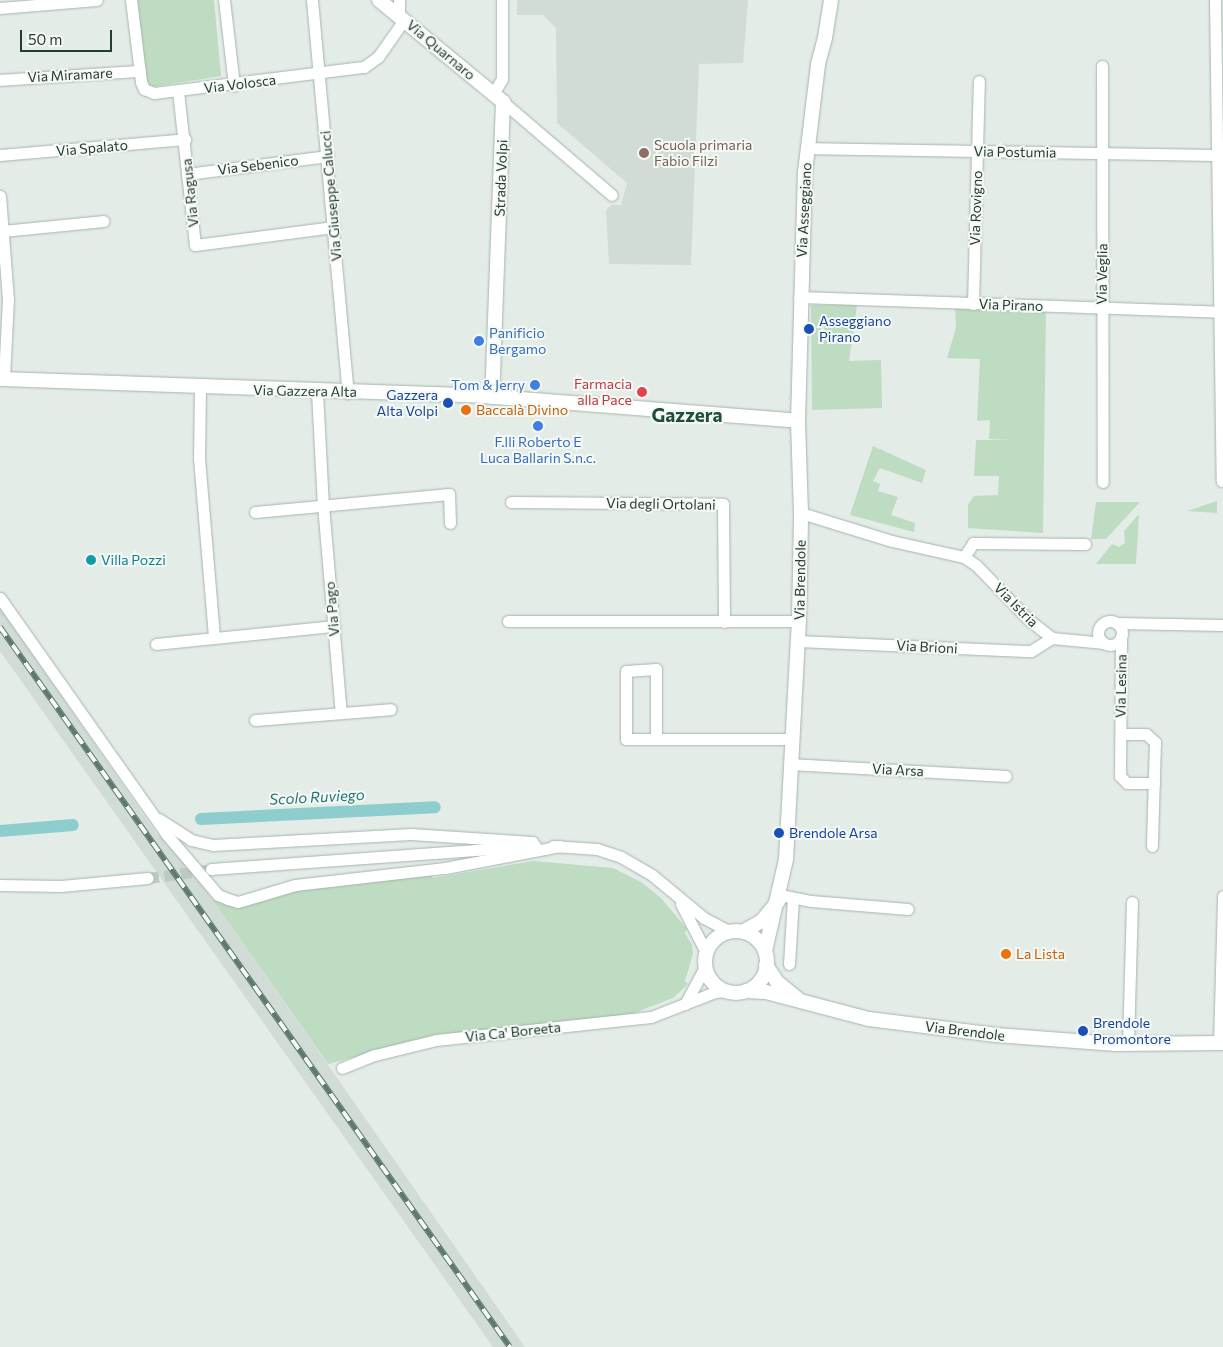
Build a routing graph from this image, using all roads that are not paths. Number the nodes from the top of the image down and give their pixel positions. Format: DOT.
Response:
graph roads {
  1 [pos="97,0"];
  2 [pos="131,0"];
  3 [pos="224,0"];
  4 [pos="312,0"];
  5 [pos="379,0"];
  6 [pos="400,0"];
  7 [pos="502,0"];
  8 [pos="831,0"];
  9 [pos="1215,0"];
  10 [pos="0,8"];
  11 [pos="402,18"];
  12 [pos="1102,66"];
  13 [pos="140,72"];
  14 [pos="321,74"];
  15 [pos="0,80"];
  16 [pos="979,81"];
  17 [pos="234,85"];
  18 [pos="178,91"];
  19 [pos="498,98"];
  20 [pos="184,140"];
  21 [pos="807,148"];
  22 [pos="978,152"];
  23 [pos="1103,153"];
  24 [pos="0,155"];
  25 [pos="1220,155"];
  26 [pos="328,156"];
  27 [pos="187,174"];
  28 [pos="612,195"];
  29 [pos="0,196"];
  30 [pos="104,221"];
  31 [pos="334,227"];
  32 [pos="3,231"];
  33 [pos="1221,231"];
  34 [pos="799,297"];
  35 [pos="973,304"];
  36 [pos="1101,308"];
  37 [pos="1222,312"];
  38 [pos="2,379"];
  39 [pos="200,388"];
  40 [pos="317,392"];
  41 [pos="348,393"];
  42 [pos="492,398"];
  43 [pos="798,421"];
  44 [pos="1222,481"];
  45 [pos="1103,482"];
  46 [pos="511,502"];
  47 [pos="323,505"];
  48 [pos="255,512"];
  49 [pos="801,513"];
  50 [pos="450,522"];
  51 [pos="1085,544"];
  52 [pos="964,557"];
  53 [pos="0,598"];
  54 [pos="508,621"];
  55 [pos="799,621"];
  56 [pos="724,622"];
  57 [pos="1116,623"];
  58 [pos="1223,625"];
  59 [pos="334,626"];
  60 [pos="214,636"];
  61 [pos="1121,637"];
  62 [pos="1052,638"];
  63 [pos="798,641"];
  64 [pos="1104,643"];
  65 [pos="156,644"];
  66 [pos="391,709"];
  67 [pos="341,713"];
  68 [pos="255,720"];
  69 [pos="1121,734"];
  70 [pos="656,738"];
  71 [pos="792,739"];
  72 [pos="790,764"];
  73 [pos="1006,776"];
  74 [pos="1154,783"];
  75 [pos="154,815"];
  76 [pos="560,846"];
  77 [pos="1152,846"];
  78 [pos="211,869"];
  79 [pos="148,878"];
  80 [pos="0,885"];
  81 [pos="1223,896"];
  82 [pos="784,898"];
  83 [pos="679,901"];
  84 [pos="1132,902"];
  85 [pos="908,909"];
  86 [pos="728,931"];
  87 [pos="744,931"];
  88 [pos="765,951"];
  89 [pos="706,952"];
  90 [pos="789,964"];
  91 [pos="766,966"];
  92 [pos="705,967"];
  93 [pos="726,991"];
  94 [pos="746,991"];
  95 [pos="804,1003"];
  96 [pos="684,1004"];
  97 [pos="1221,1043"];
  98 [pos="1128,1044"];
  99 [pos="342,1068"];
  1 -- 10 [label="street"];
  2 -- 13 [label="street, Via Volosca"];
  3 -- 17 [label="street"];
  4 -- 14 [label="street, Via Giuseppe Calucci"];
  5 -- 11 [label="street, Via Quarnaro"];
  6 -- 11 [label="street"];
  7 -- 19 [label="street, Strada Volpi"];
  8 -- 21 [label="street, Via Asseggiano"];
  9 -- 25 [label="street"];
  11 -- 14 [label="street, Via Volosca"];
  11 -- 19 [label="street, Via Quarnaro"];
  12 -- 23 [label="street, Via Veglia"];
  13 -- 15 [label="street, Via Miramare"];
  13 -- 18 [label="street, Via Volosca"];
  14 -- 17 [label="street, Via Volosca"];
  14 -- 26 [label="street, Via Giuseppe Calucci"];
  16 -- 22 [label="street, Via Rovigno"];
  17 -- 18 [label="street, Via Volosca"];
  18 -- 20 [label="street, Via Ragusa"];
  19 -- 28 [label="street"];
  19 -- 42 [label="street, Strada Volpi"];
  20 -- 24 [label="street, Via Spalato"];
  20 -- 27 [label="street, Via Ragusa"];
  21 -- 22 [label="street, Via Postumia"];
  21 -- 34 [label="street, Via Asseggiano"];
  22 -- 23 [label="street, Via Postumia"];
  22 -- 35 [label="street, Via Rovigno"];
  23 -- 25 [label="street, Via Postumia"];
  23 -- 36 [label="street, Via Veglia"];
  25 -- 33 [label="street"];
  26 -- 27 [label="street, Via Sebenico"];
  26 -- 31 [label="street, Via Giuseppe Calucci"];
  27 -- 31 [label="street, Via Ragusa"];
  29 -- 32 [label="street"];
  30 -- 32 [label="street"];
  31 -- 41 [label="street, Via Giuseppe Calucci"];
  32 -- 38 [label="street"];
  33 -- 37 [label="street"];
  34 -- 35 [label="street, Via Pirano"];
  34 -- 43 [label="street, Via Asseggiano"];
  35 -- 36 [label="street, Via Pirano"];
  36 -- 37 [label="street, Via Pirano"];
  36 -- 45 [label="street, Via Veglia"];
  37 -- 44 [label="street"];
  38 -- 39 [label="street, Via Gazzera Alta"];
  39 -- 40 [label="street, Via Gazzera Alta"];
  39 -- 60 [label="street"];
  40 -- 41 [label="street, Via Gazzera Alta"];
  40 -- 47 [label="street, Via Pago"];
  41 -- 42 [label="street, Via Gazzera Alta"];
  42 -- 43 [label="street, Via Gazzera Alta"];
  43 -- 49 [label="street, Via Brendole"];
  46 -- 56 [label="street, Via degli Ortolani"];
  47 -- 48 [label="street"];
  47 -- 50 [label="street"];
  47 -- 59 [label="street, Via Pago"];
  49 -- 52 [label="street, Via Istria"];
  49 -- 55 [label="street, Via Brendole"];
  51 -- 52 [label="street"];
  52 -- 62 [label="street, Via Istria"];
  53 -- 75 [label="street"];
  54 -- 56 [label="street"];
  55 -- 56 [label="street"];
  55 -- 63 [label="street, Via Brendole"];
  57 -- 58 [label="street"];
  57 -- 61 [label="street"];
  57 -- 64 [label="street"];
  59 -- 60 [label="street"];
  59 -- 67 [label="street, Via Pago"];
  60 -- 65 [label="street"];
  61 -- 64 [label="street"];
  61 -- 69 [label="street, Via Lesina"];
  62 -- 63 [label="street, Via Brioni"];
  62 -- 64 [label="street"];
  63 -- 71 [label="street, Via Brendole"];
  66 -- 67 [label="street"];
  67 -- 68 [label="street"];
  69 -- 74 [label="street, Via Lesina"];
  69 -- 74 [label="street, Via Lesina"];
  70 -- 70 [label="street"];
  70 -- 71 [label="street"];
  71 -- 72 [label="street, Via Brendole"];
  72 -- 73 [label="street, Via Arsa"];
  72 -- 82 [label="street, Via Brendole"];
  74 -- 77 [label="street, Via Lesina"];
  75 -- 76 [label="street"];
  75 -- 76 [label="street"];
  76 -- 78 [label="street"];
  76 -- 83 [label="street"];
  79 -- 80 [label="street"];
  81 -- 97 [label="street"];
  82 -- 85 [label="street"];
  82 -- 87 [label="street, Via Brendole"];
  82 -- 88 [label="street, Via Brendole"];
  82 -- 90 [label="street"];
  83 -- 86 [label="street"];
  83 -- 89 [label="street"];
  84 -- 98 [label="street"];
  86 -- 87 [label="street"];
  86 -- 89 [label="street"];
  87 -- 88 [label="street"];
  88 -- 91 [label="street"];
  89 -- 92 [label="street"];
  91 -- 94 [label="street"];
  91 -- 95 [label="street, Via Brendole"];
  92 -- 93 [label="street"];
  92 -- 96 [label="street"];
  93 -- 94 [label="street"];
  93 -- 96 [label="street, Via Ca' Boreeta"];
  94 -- 95 [label="street, Via Brendole"];
  95 -- 98 [label="street, Via Brendole"];
  96 -- 99 [label="street, Via Ca' Boreeta"];
  97 -- 98 [label="street, Via Brendole"];
}
